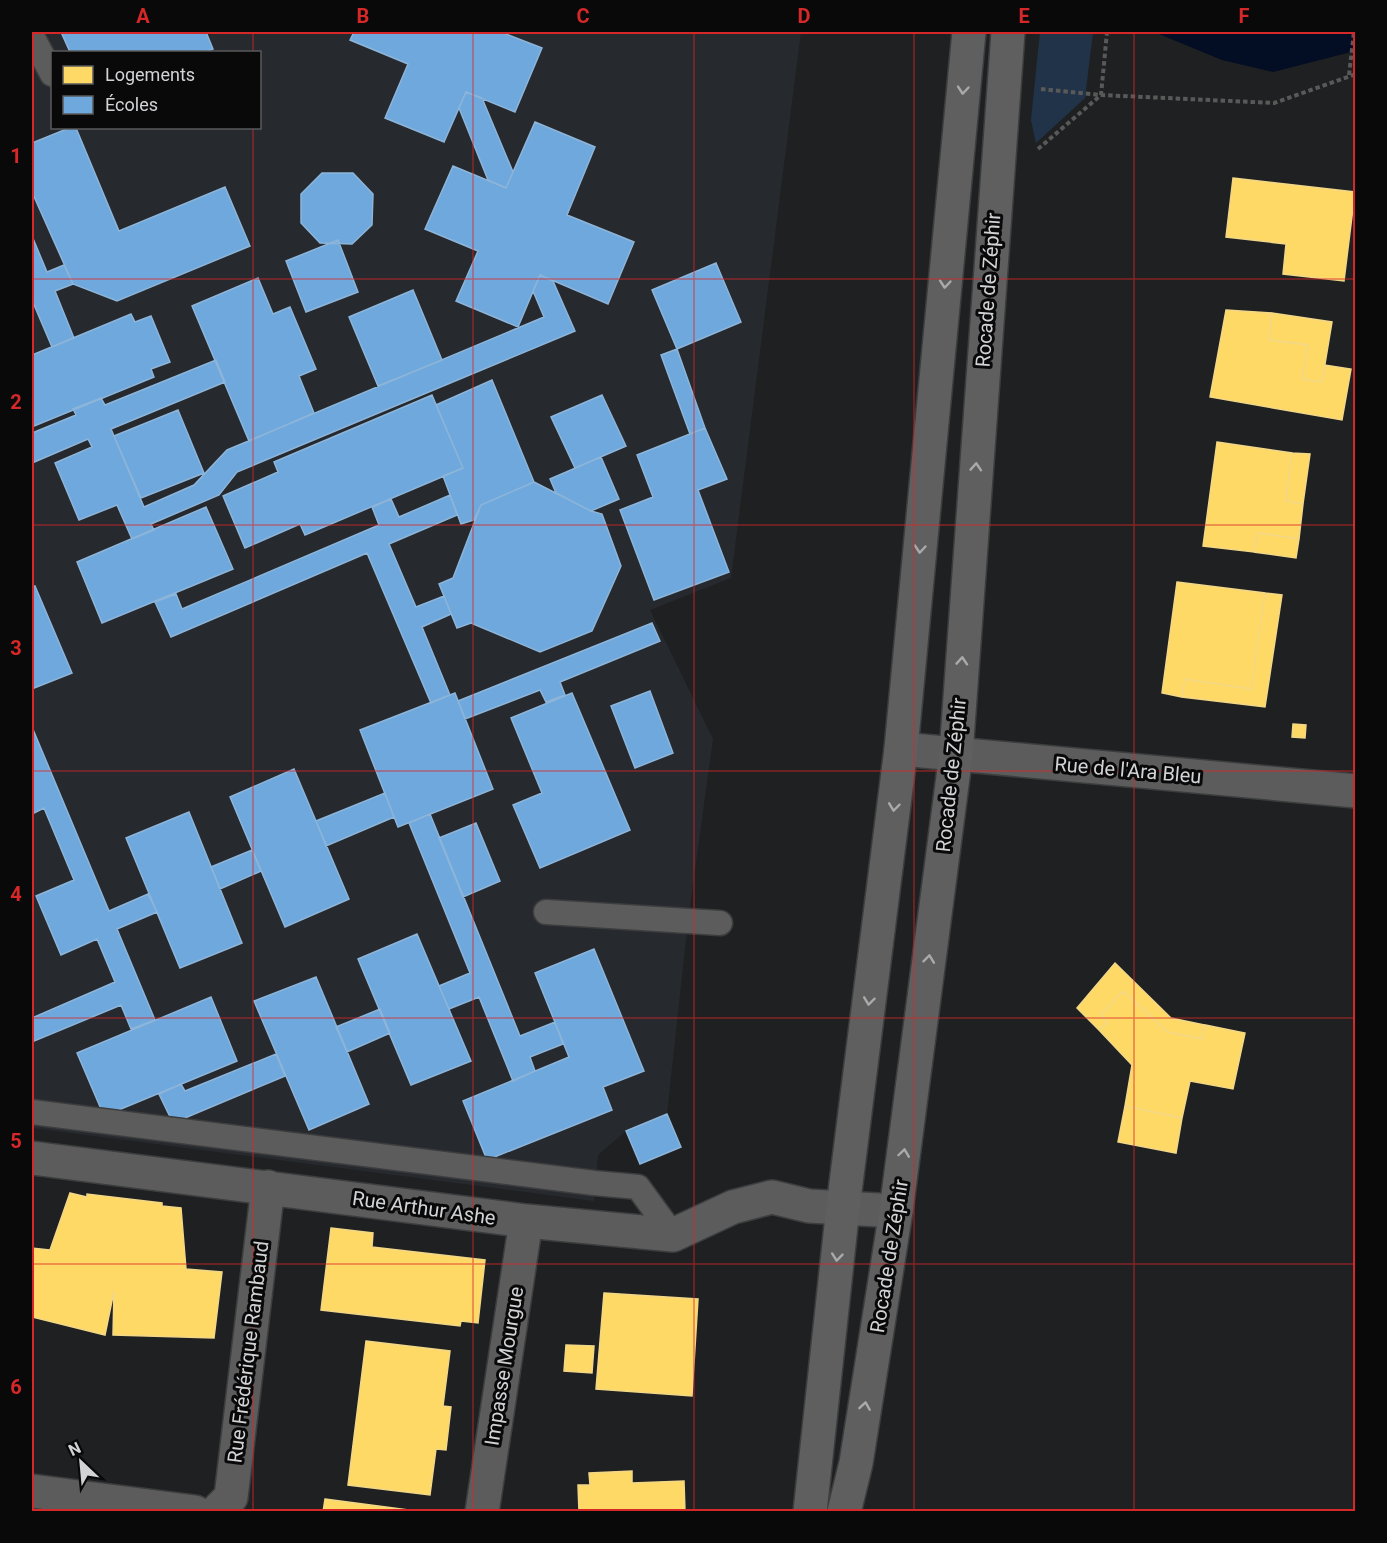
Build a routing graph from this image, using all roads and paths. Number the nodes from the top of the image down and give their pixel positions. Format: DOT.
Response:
graph roads {
  1 [pos="969,32"];
  2 [pos="1008,32"];
  3 [pos="1107,32"];
  4 [pos="1353,32"];
  5 [pos="32,36"];
  6 [pos="51,72"];
  7 [pos="1356,74"];
  8 [pos="1349,75"];
  9 [pos="1036,89"];
  10 [pos="1101,94"];
  11 [pos="1030,155"];
  12 [pos="901,749"];
  13 [pos="956,754"];
  14 [pos="1356,791"];
  15 [pos="546,912"];
  16 [pos="720,923"];
  17 [pos="32,1112"];
  18 [pos="32,1158"];
  19 [pos="268,1187"];
  20 [pos="843,1207"];
  21 [pos="896,1211"];
  22 [pos="526,1221"];
  23 [pos="673,1235"];
  24 [pos="32,1491"];
  25 [pos="195,1512"];
  26 [pos="216,1512"];
  27 [pos="482,1512"];
  28 [pos="810,1512"];
  29 [pos="844,1512"];
  1 -- 12 [label="main road, one-way"];
  13 -- 2 [label="main road, Rocade de Zéphir, one-way"];
  3 -- 10 [label="path"];
  4 -- 8 [label="path"];
  5 -- 6 [label="lane"];
  7 -- 8 [label="path"];
  8 -- 10 [label="path"];
  9 -- 10 [label="path"];
  10 -- 11 [label="path"];
  12 -- 13 [label="street, Rue de l'Ara Bleu"];
  12 -- 20 [label="main road, one-way"];
  13 -- 14 [label="street, Rue de l'Ara Bleu"];
  21 -- 13 [label="main road, Rocade de Zéphir, one-way"];
  15 -- 16 [label="lane"];
  17 -- 23 [label="lane"];
  18 -- 19 [label="street, Rue Arthur Ashe"];
  19 -- 22 [label="street, Rue Arthur Ashe"];
  19 -- 26 [label="street, Rue Frédérique Rambaud"];
  20 -- 21 [label="street"];
  20 -- 23 [label="street"];
  20 -- 28 [label="main road, one-way"];
  29 -- 21 [label="main road, Rocade de Zéphir, one-way"];
  22 -- 23 [label="street, Rue Arthur Ashe"];
  22 -- 27 [label="street, Impasse Mourgue"];
  24 -- 25 [label="street"];
}
